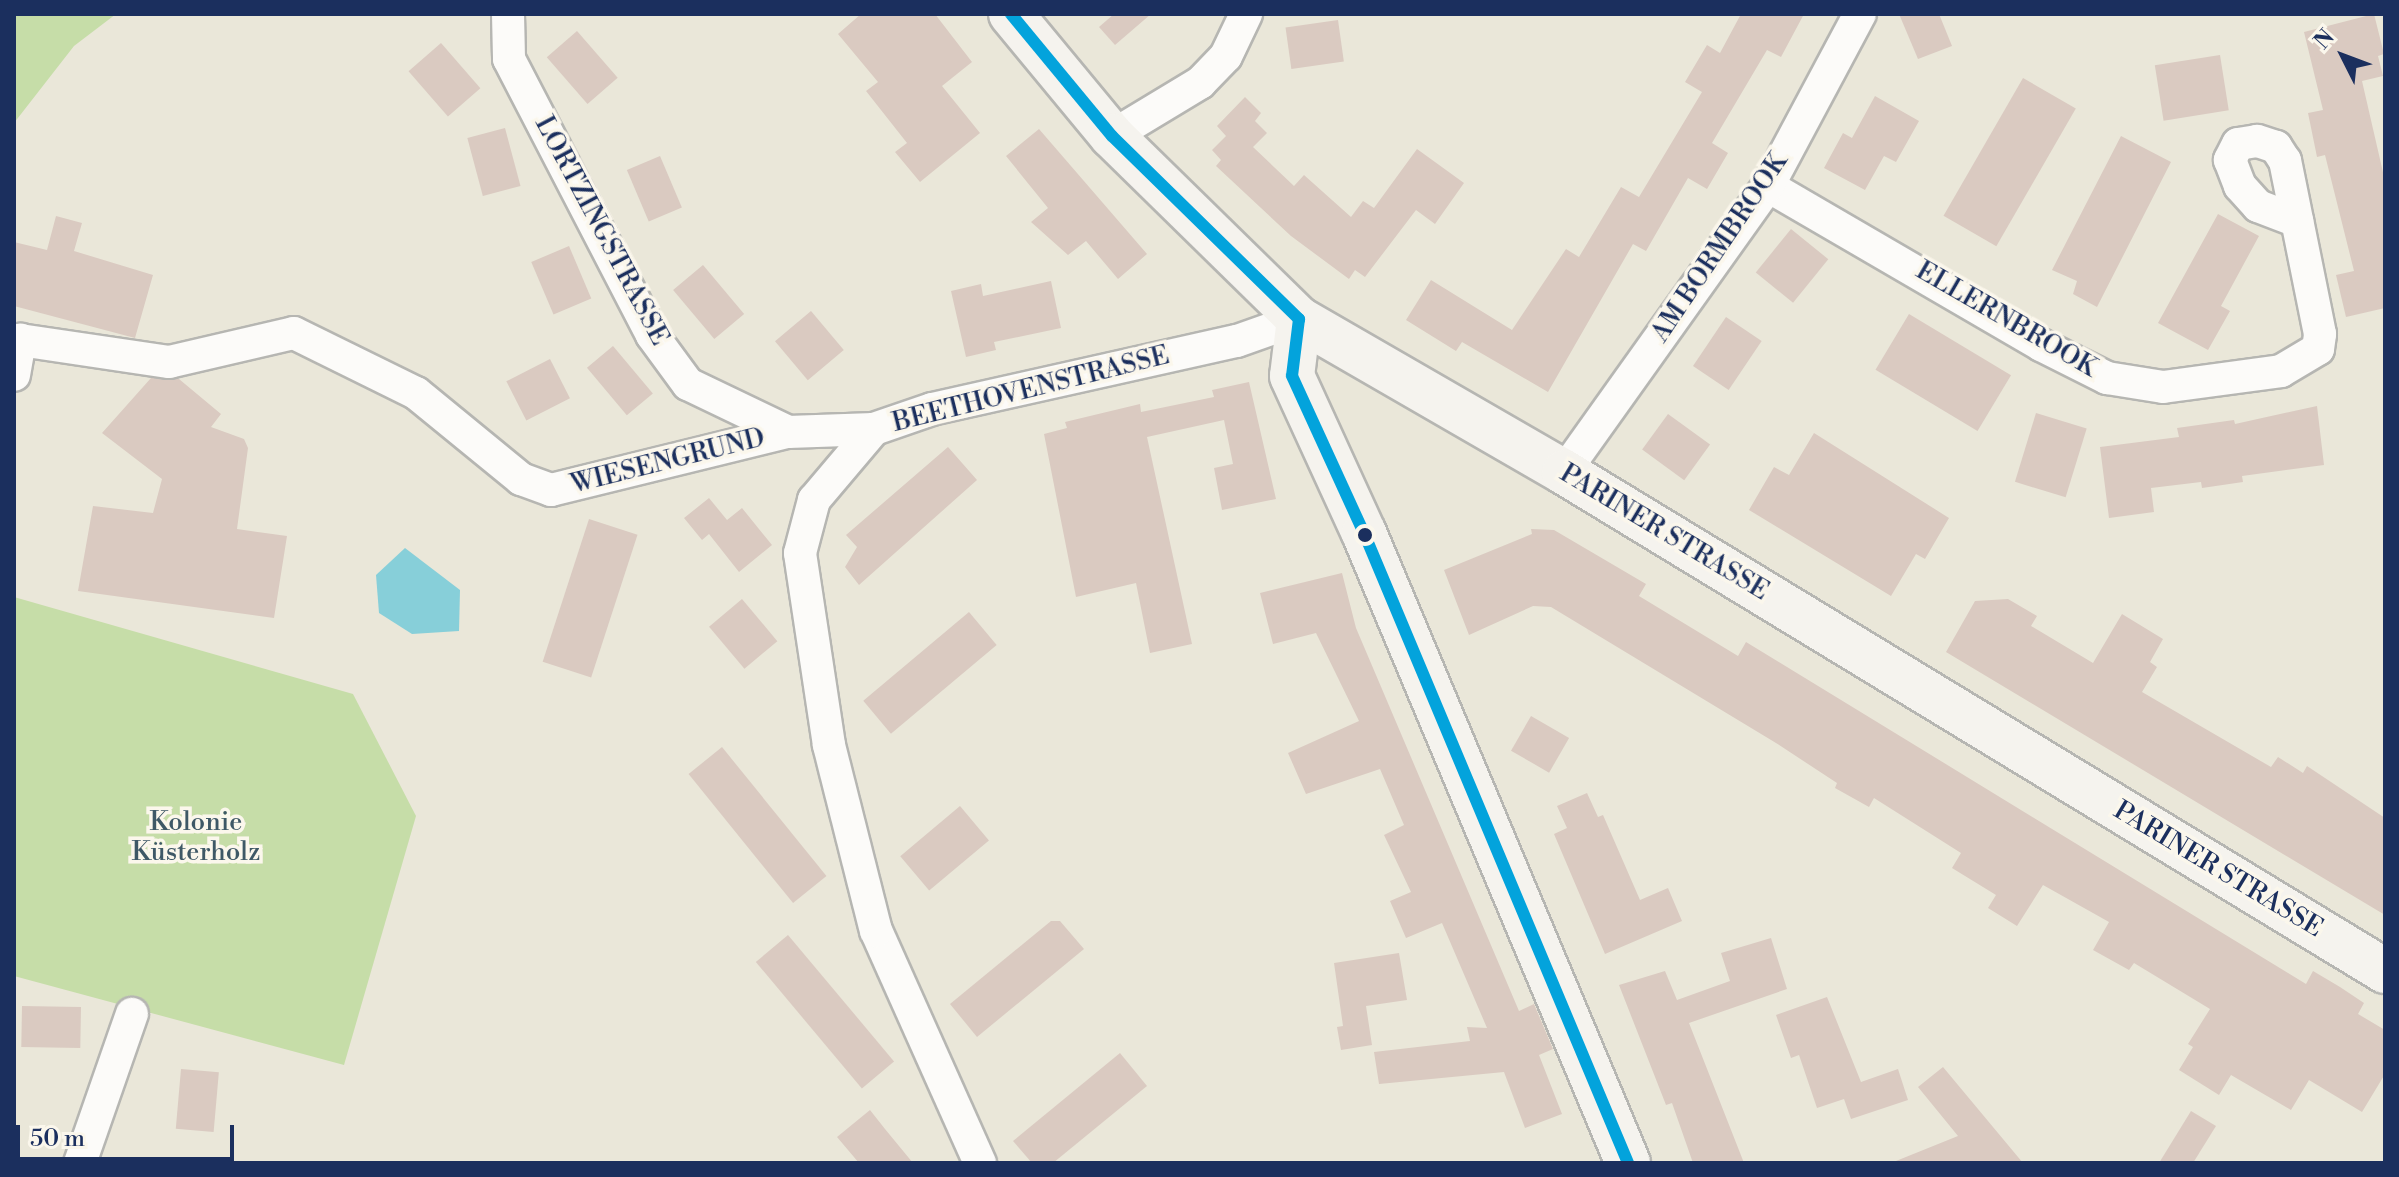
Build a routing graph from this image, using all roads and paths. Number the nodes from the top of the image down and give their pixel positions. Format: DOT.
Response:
graph roads {
  1 [pos="508,14"];
  2 [pos="1011,14"];
  3 [pos="1246,14"];
  4 [pos="1860,14"];
  5 [pos="1112,136"];
  6 [pos="1768,186"];
  7 [pos="2297,221"];
  8 [pos="1299,319"];
  9 [pos="14,375"];
  10 [pos="874,429"];
  11 [pos="788,432"];
  12 [pos="1564,472"];
  13 [pos="2385,971"];
  14 [pos="132,1014"];
  15 [pos="80,1163"];
  16 [pos="980,1163"];
  17 [pos="1628,1163"];
  1 -- 11 [label="street, LORTZINGSTRASSE"];
  2 -- 5 [label="street, PARINER STRASSE"];
  3 -- 5 [label="street"];
  4 -- 6 [label="street, AM BORMBROOK"];
  5 -- 8 [label="street, PARINER STRASSE"];
  6 -- 7 [label="street, ELLERNBROOK"];
  6 -- 12 [label="street, AM BORMBROOK"];
  8 -- 10 [label="street, BEETHOVENSTRASSE"];
  8 -- 12 [label="street, PARINER STRASSE"];
  8 -- 17 [label="street"];
  9 -- 11 [label="street, WIESENGRUND"];
  10 -- 11 [label="street, WIESENGRUND"];
  10 -- 16 [label="street, BEETHOVENSTRASSE"];
  12 -- 13 [label="street, PARINER STRASSE"];
  14 -- 15 [label="street"];
}
